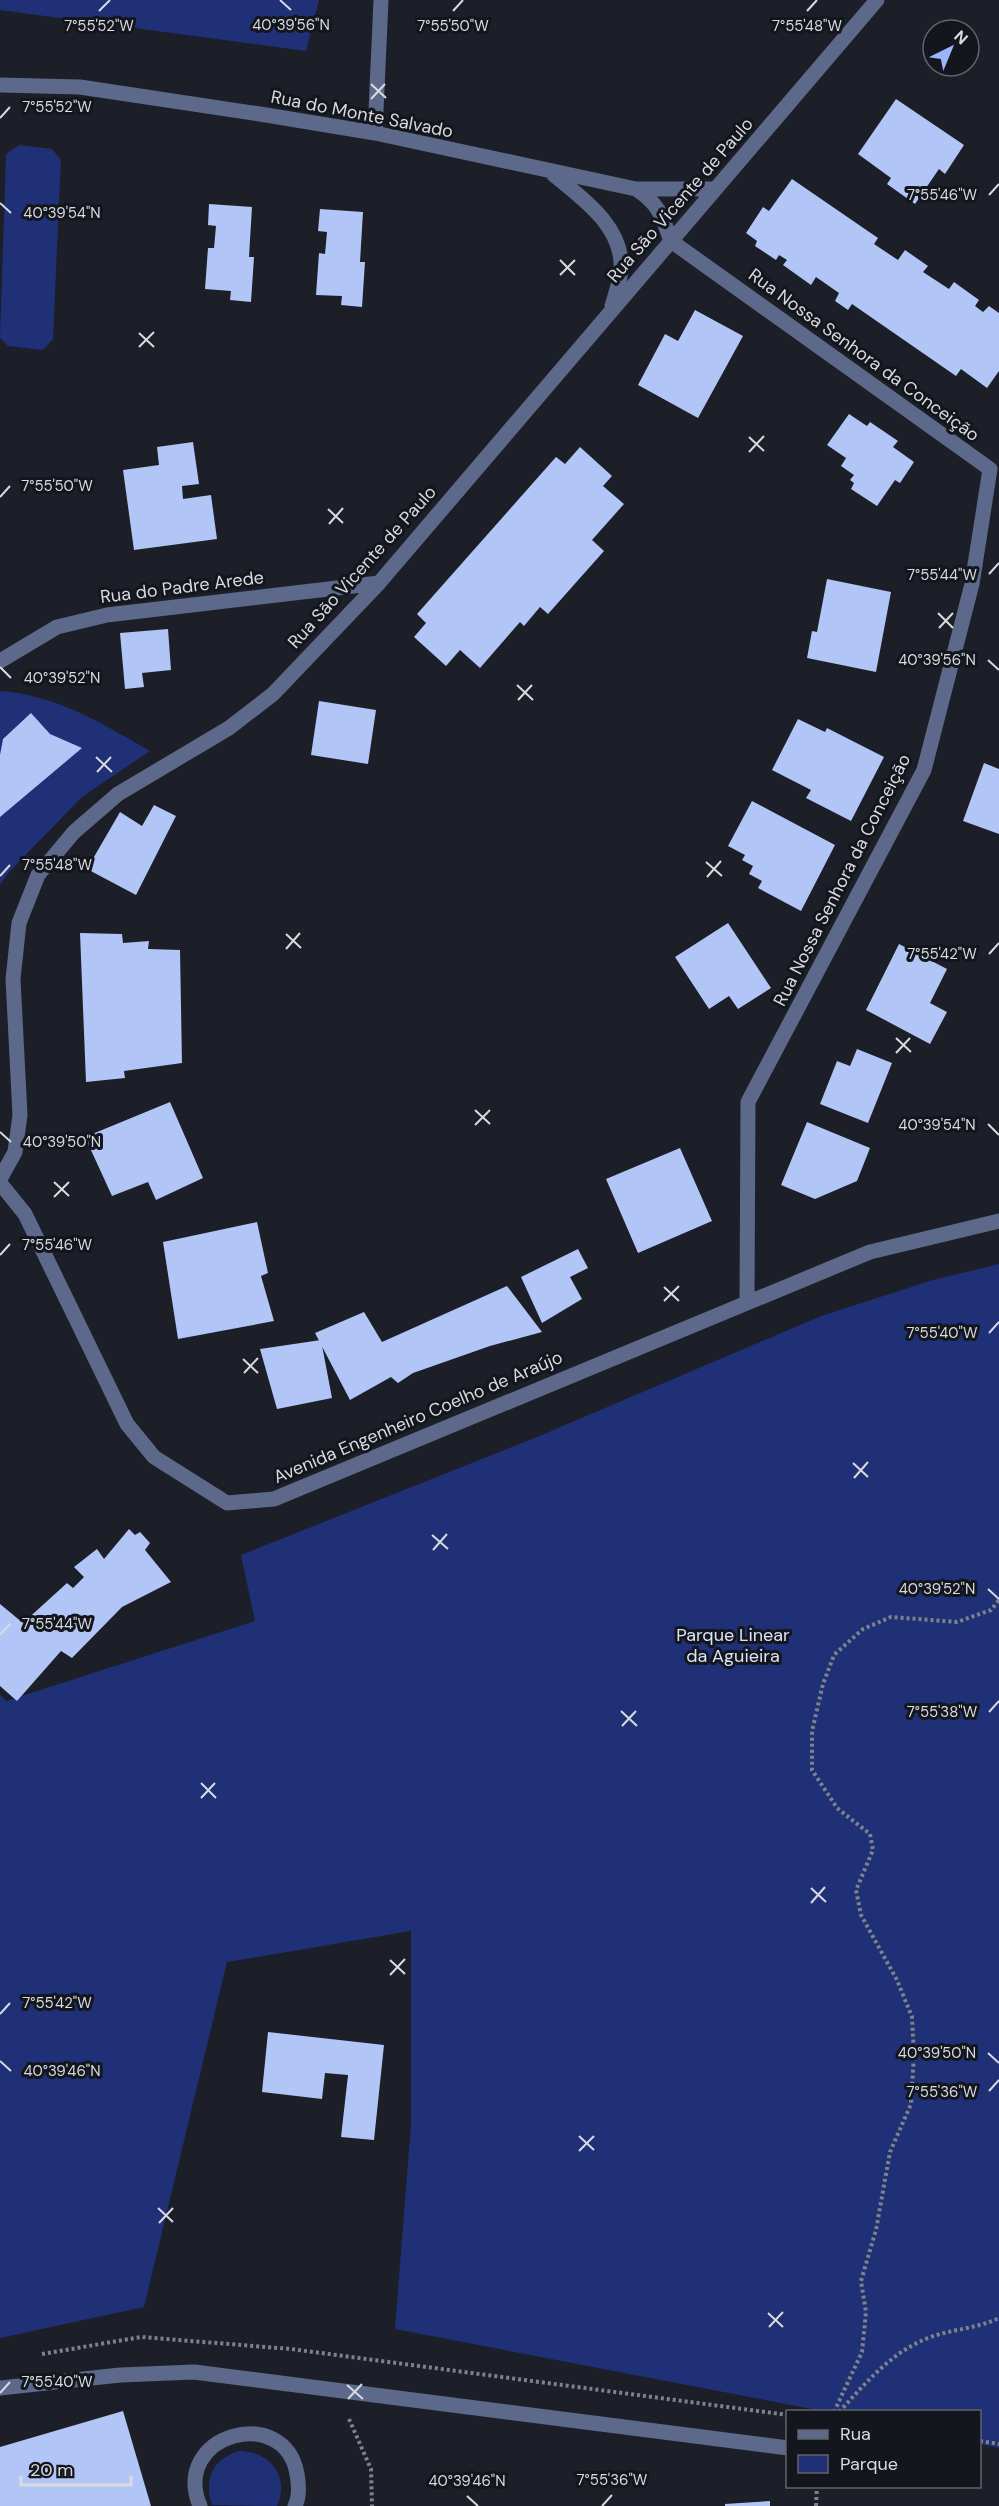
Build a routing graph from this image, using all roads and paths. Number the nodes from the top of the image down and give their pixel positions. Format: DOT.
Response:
graph roads {
  1 [pos="381,0"];
  2 [pos="877,0"];
  3 [pos="0,85"];
  4 [pos="375,133"];
  5 [pos="551,173"];
  6 [pos="636,189"];
  7 [pos="715,189"];
  8 [pos="671,241"];
  9 [pos="611,310"];
  10 [pos="995,473"];
  11 [pos="379,583"];
  12 [pos="0,661"];
  13 [pos="0,1181"];
  14 [pos="999,1221"];
  15 [pos="747,1301"];
  16 [pos="999,1600"];
  17 [pos="999,2318"];
  18 [pos="0,2388"];
  19 [pos="333,2390"];
  20 [pos="835,2410"];
  21 [pos="840,2410"];
  22 [pos="981,2441"];
  23 [pos="999,2444"];
  24 [pos="786,2448"];
  25 [pos="817,2488"];
  26 [pos="200,2506"];
  27 [pos="295,2506"];
  28 [pos="372,2506"];
  29 [pos="816,2506"];
  1 -- 4 [label="street"];
  2 -- 7 [label="street, Rua São Vicente de Paulo"];
  3 -- 4 [label="street, Rua do Monte Salvado"];
  4 -- 5 [label="street, Rua do Monte Salvado"];
  5 -- 6 [label="street, Rua do Monte Salvado"];
  5 -- 9 [label="street"];
  6 -- 7 [label="street, Rua do Monte Salvado"];
  6 -- 8 [label="street"];
  7 -- 8 [label="street, Rua São Vicente de Paulo"];
  8 -- 9 [label="street, Rua São Vicente de Paulo"];
  8 -- 10 [label="street, Rua Nossa Senhora da Conceição"];
  9 -- 11 [label="street, Rua São Vicente de Paulo"];
  10 -- 15 [label="street, Rua Nossa Senhora da Conceição"];
  11 -- 12 [label="street, Rua do Padre Arede"];
  11 -- 13 [label="street, Rua São Vicente de Paulo"];
  13 -- 15 [label="street, Avenida Engenheiro Coelho de Araújo"];
  14 -- 15 [label="street, Avenida Engenheiro Coelho de Araújo"];
  16 -- 20 [label="path"];
  17 -- 21 [label="path"];
  18 -- 19 [label="street"];
  19 -- 24 [label="street"];
  19 -- 28 [label="path"];
  22 -- 23 [label="path"];
  25 -- 29 [label="path"];
  26 -- 27 [label="street"];
}
